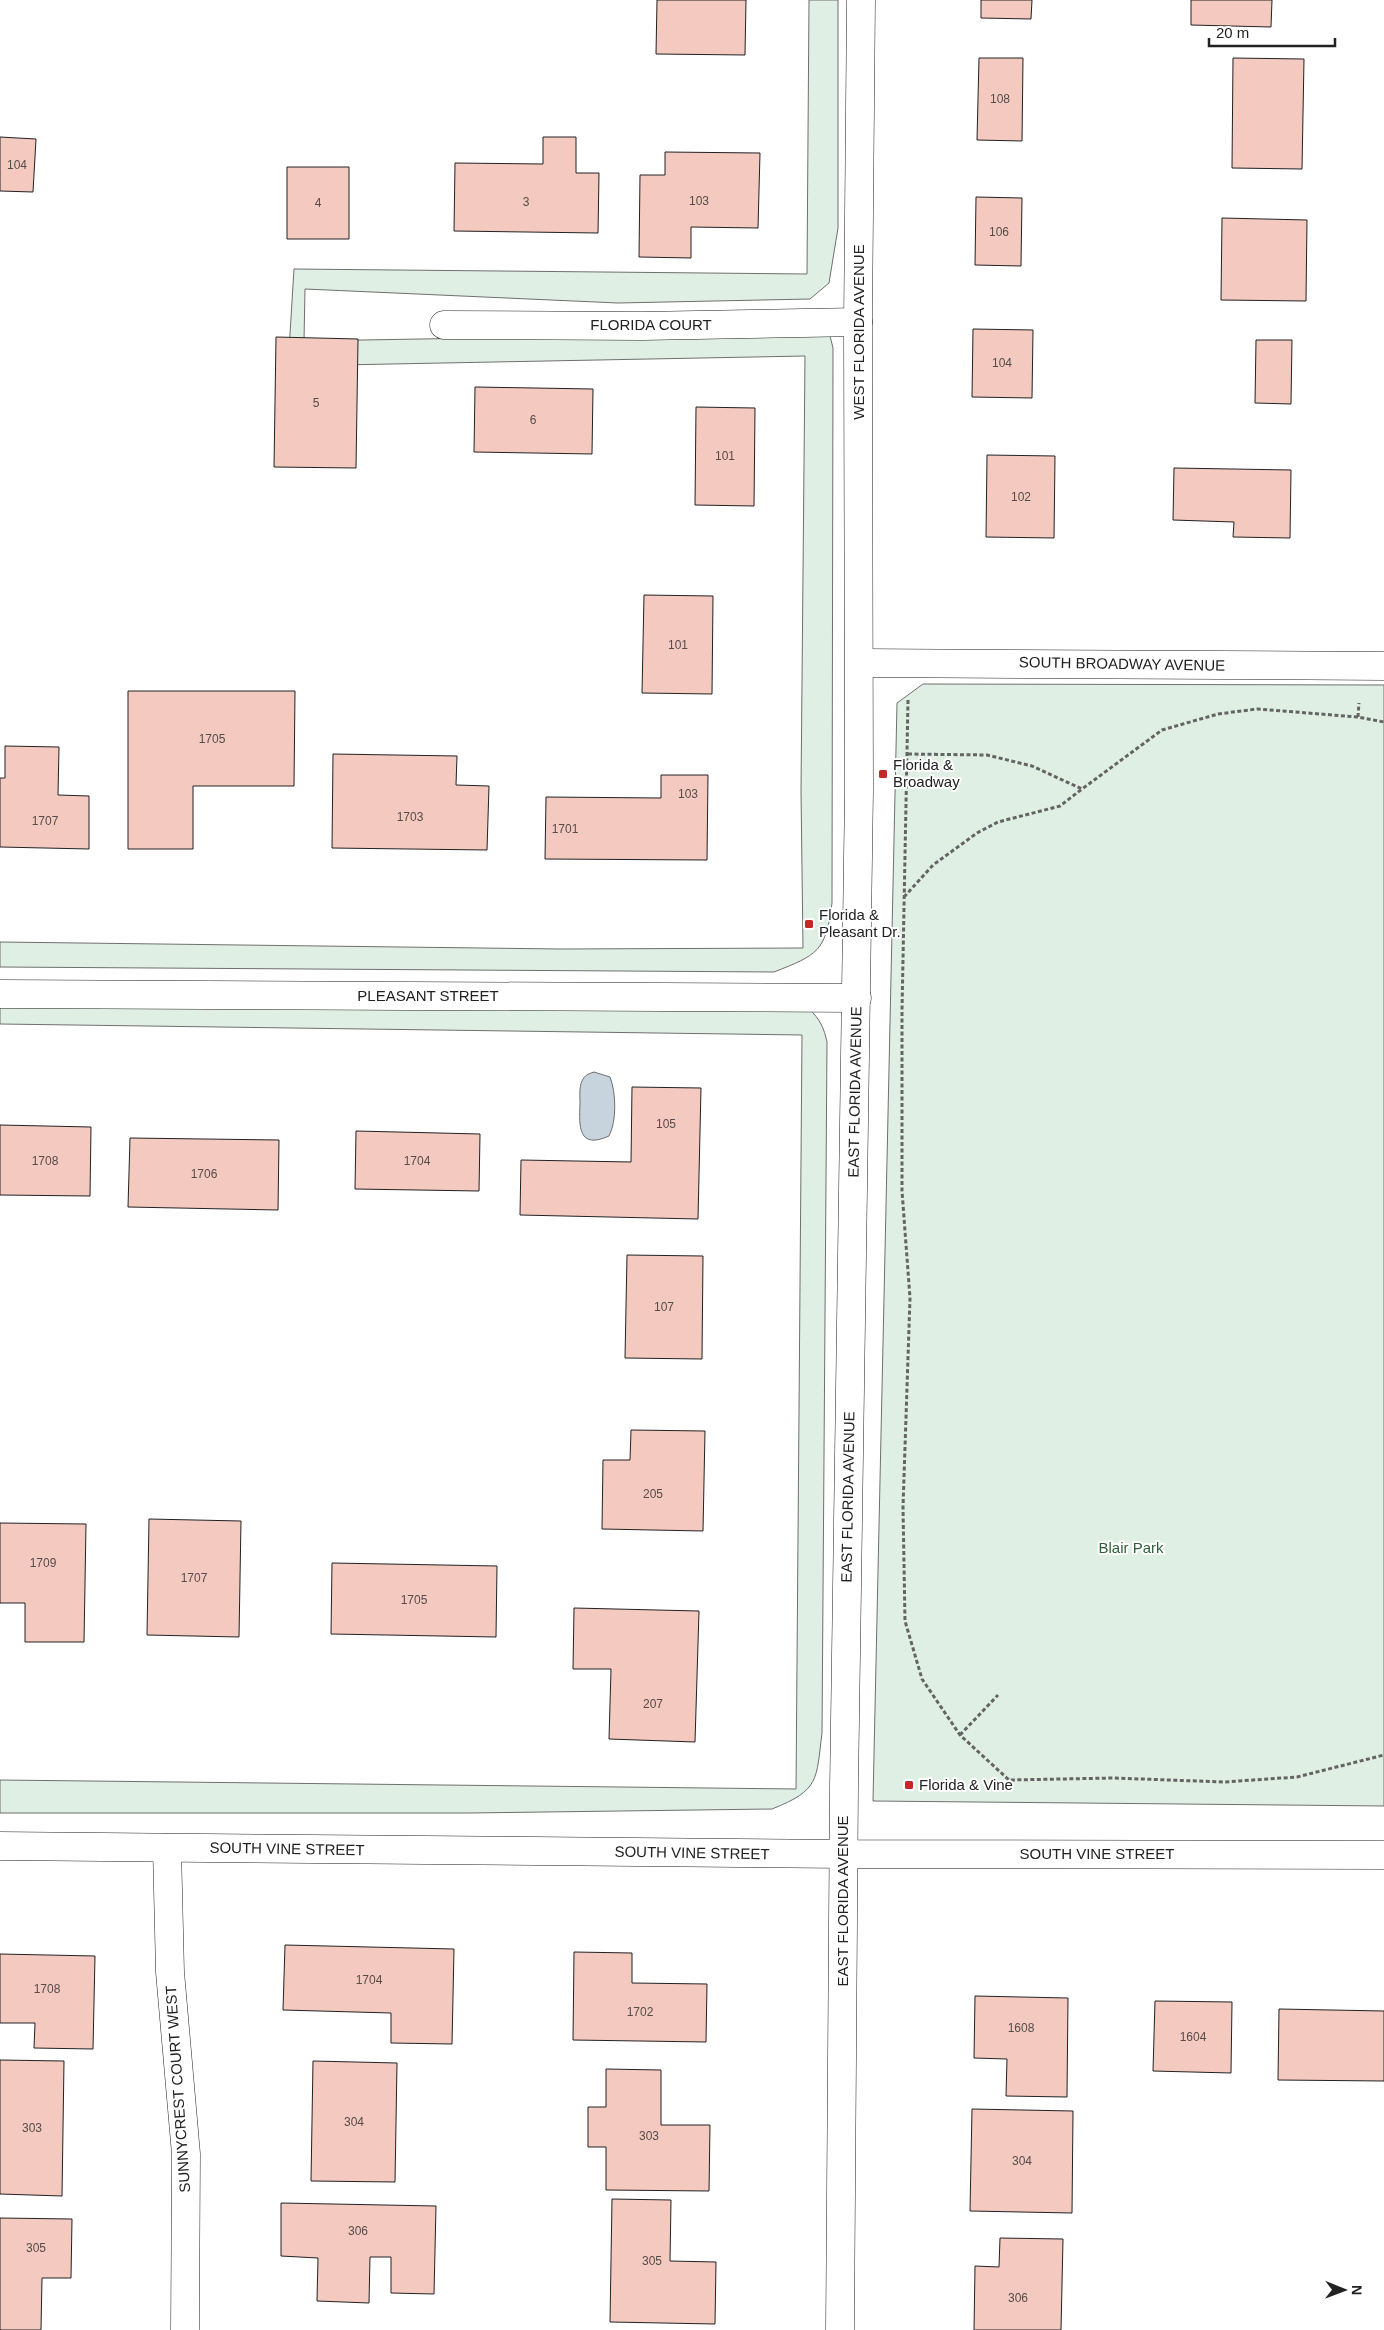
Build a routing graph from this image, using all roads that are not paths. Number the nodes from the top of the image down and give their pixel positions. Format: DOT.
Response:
graph roads {
  1 [pos="861,0"];
  2 [pos="858,322"];
  3 [pos="444,325"];
  4 [pos="860,663"];
  5 [pos="1384,666"];
  6 [pos="0,994"];
  7 [pos="856,998"];
  8 [pos="0,1846"];
  9 [pos="167,1848"];
  10 [pos="844,1854"];
  11 [pos="1384,1855"];
  12 [pos="185,2330"];
  13 [pos="840,2330"];
  1 -- 2 [label="street, WEST FLORIDA AVENUE"];
  2 -- 3 [label="street, FLORIDA COURT"];
  2 -- 4 [label="street, WEST FLORIDA AVENUE"];
  4 -- 5 [label="street, SOUTH BROADWAY AVENUE"];
  4 -- 7 [label="street, EAST FLORIDA AVENUE"];
  6 -- 7 [label="street, PLEASANT STREET"];
  7 -- 10 [label="street, EAST FLORIDA AVENUE"];
  8 -- 9 [label="street, SOUTH VINE STREET"];
  9 -- 10 [label="street, SOUTH VINE STREET"];
  9 -- 12 [label="street, SUNNYCREST COURT WEST"];
  10 -- 11 [label="street, SOUTH VINE STREET"];
  10 -- 13 [label="street, EAST FLORIDA AVENUE"];
}
